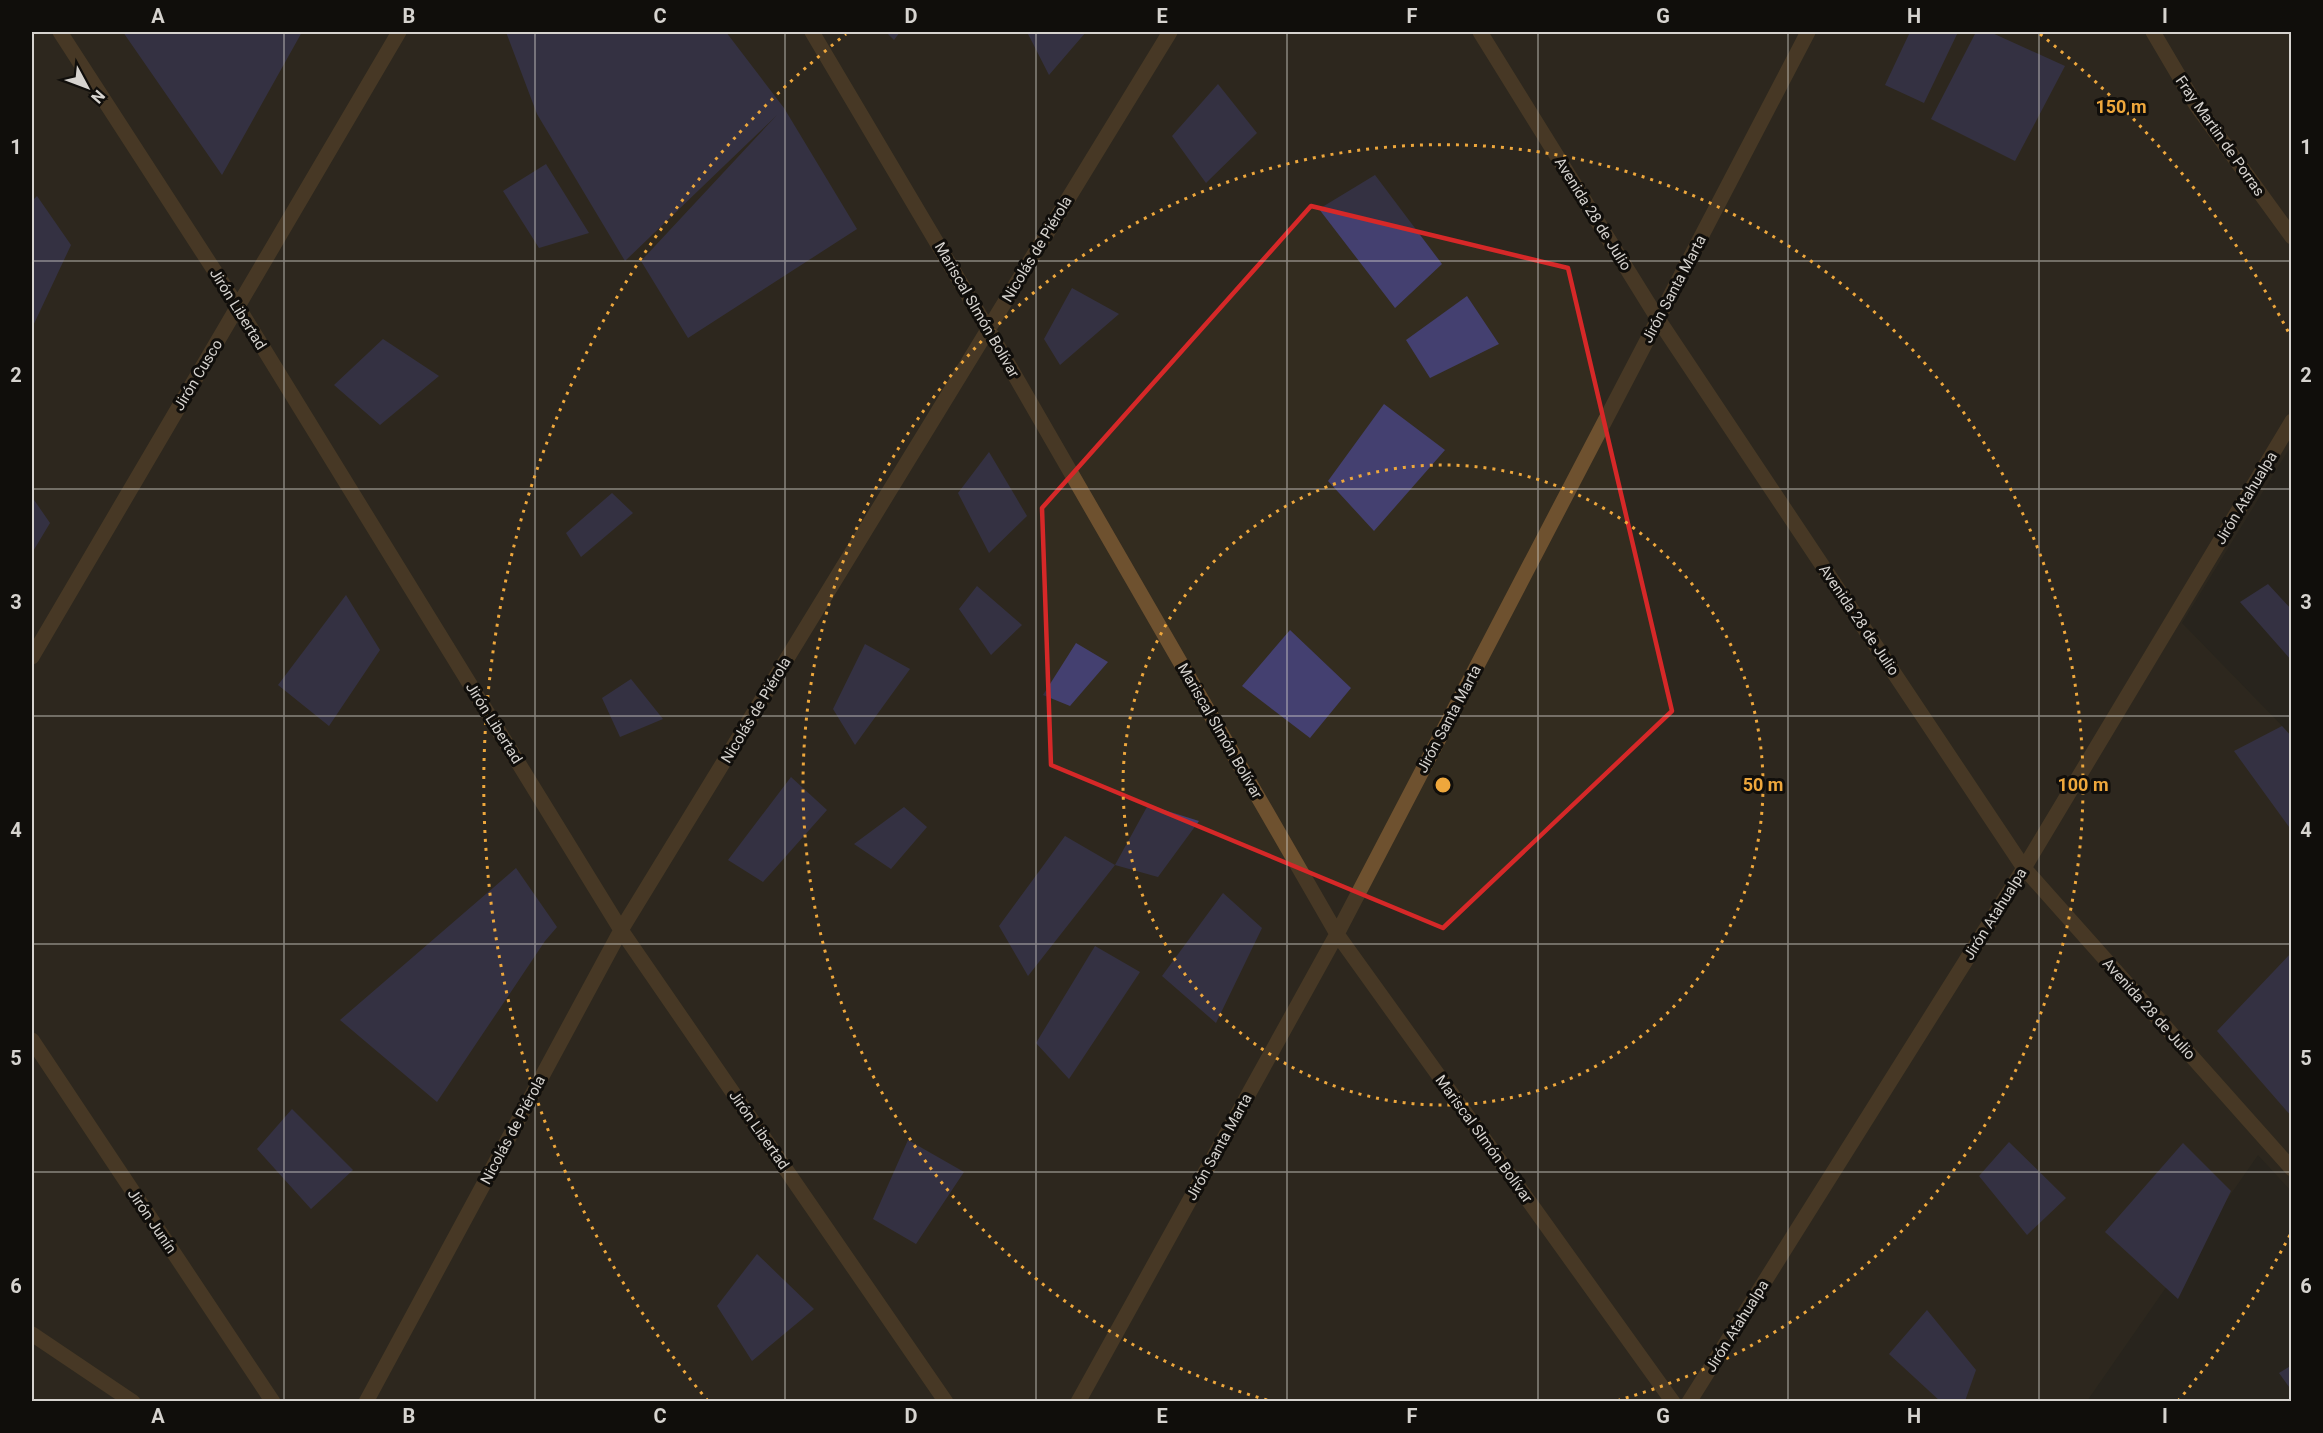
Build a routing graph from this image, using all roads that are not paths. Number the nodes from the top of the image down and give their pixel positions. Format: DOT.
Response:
graph roads {
  1 [pos="60,32"];
  2 [pos="399,32"];
  3 [pos="813,32"];
  4 [pos="1170,32"];
  5 [pos="1480,32"];
  6 [pos="1808,32"];
  7 [pos="2153,32"];
  8 [pos="2292,237"];
  9 [pos="238,308"];
  10 [pos="1658,319"];
  11 [pos="988,329"];
  12 [pos="2292,421"];
  13 [pos="32,657"];
  14 [pos="2024,868"];
  15 [pos="621,930"];
  16 [pos="1336,934"];
  17 [pos="32,1040"];
  18 [pos="2292,1169"];
  19 [pos="32,1334"];
  20 [pos="133,1401"];
  21 [pos="273,1401"];
  22 [pos="366,1401"];
  23 [pos="946,1401"];
  24 [pos="1078,1401"];
  25 [pos="1673,1401"];
  26 [pos="1689,1401"];
  1 -- 9 [label="street, Jirón Libertad"];
  2 -- 9 [label="street, Jirón Cusco"];
  3 -- 11 [label="street, Mariscal SImón Bolívar"];
  4 -- 11 [label="street, Nicolás de Piérola"];
  5 -- 10 [label="street, Avenida 28 de Julio"];
  6 -- 10 [label="street, Jirón Santa Marta"];
  7 -- 8 [label="street, Fray Martin de Porras"];
  9 -- 13 [label="street, Jirón Cusco"];
  9 -- 15 [label="street, Jirón Libertad"];
  10 -- 14 [label="street, Avenida 28 de Julio"];
  10 -- 16 [label="street, Jirón Santa Marta"];
  11 -- 15 [label="street, Nicolás de Piérola"];
  11 -- 16 [label="street, Mariscal SImón Bolívar"];
  12 -- 14 [label="street, Jirón Atahualpa"];
  14 -- 18 [label="street, Avenida 28 de Julio"];
  14 -- 26 [label="street, Jirón Atahualpa"];
  15 -- 22 [label="street, Nicolás de Piérola"];
  15 -- 23 [label="street, Jirón Libertad"];
  16 -- 24 [label="street, Jirón Santa Marta"];
  16 -- 25 [label="street, Mariscal SImón Bolívar"];
  17 -- 21 [label="street, Jirón Junín"];
  19 -- 20 [label="street"];
}
